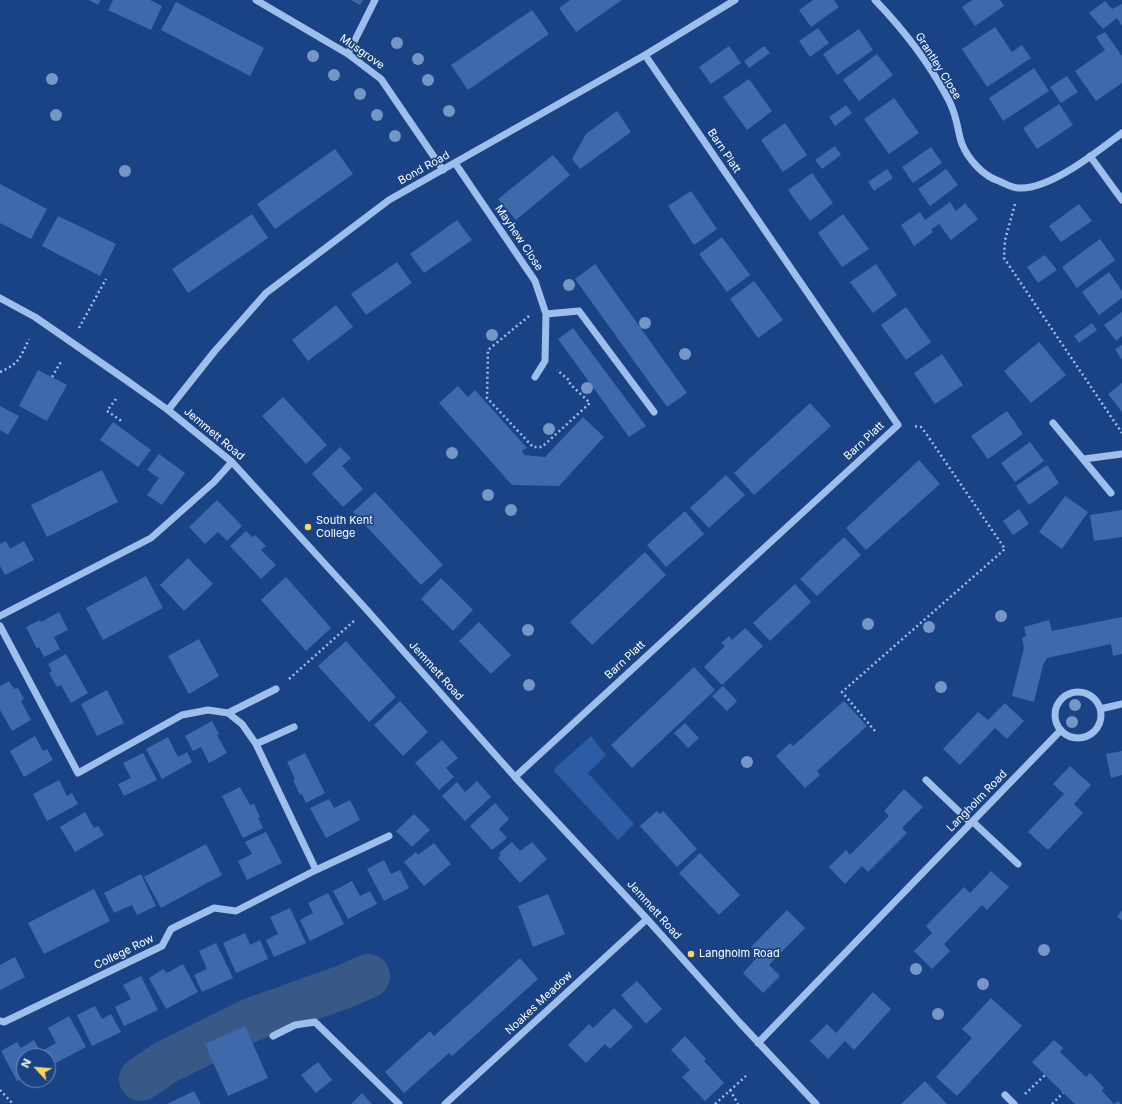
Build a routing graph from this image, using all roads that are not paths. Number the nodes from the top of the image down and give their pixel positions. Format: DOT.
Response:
graph roads {
  1 [pos="256,0"];
  2 [pos="375,0"];
  3 [pos="735,0"];
  4 [pos="875,0"];
  5 [pos="348,54"];
  6 [pos="645,55"];
  7 [pos="1122,133"];
  8 [pos="1090,156"];
  9 [pos="455,163"];
  10 [pos="443,170"];
  11 [pos="1122,200"];
  12 [pos="0,298"];
  13 [pos="546,314"];
  14 [pos="535,377"];
  15 [pos="168,410"];
  16 [pos="654,412"];
  17 [pos="1053,423"];
  18 [pos="1122,454"];
  19 [pos="1084,459"];
  20 [pos="232,462"];
  21 [pos="1111,493"];
  22 [pos="0,616"];
  23 [pos="0,626"];
  24 [pos="276,689"];
  25 [pos="1122,704"];
  26 [pos="1100,709"];
  27 [pos="228,713"];
  28 [pos="294,726"];
  29 [pos="1061,730"];
  30 [pos="256,744"];
  31 [pos="514,776"];
  32 [pos="926,780"];
  33 [pos="972,822"];
  34 [pos="389,836"];
  35 [pos="1018,864"];
  36 [pos="316,870"];
  37 [pos="647,919"];
  38 [pos="0,1022"];
  39 [pos="273,1036"];
  40 [pos="758,1042"];
  41 [pos="1005,1095"];
  42 [pos="399,1104"];
  43 [pos="445,1104"];
  44 [pos="816,1104"];
  45 [pos="1014,1104"];
  1 -- 5 [label="street, Musgrove"];
  2 -- 5 [label="street"];
  3 -- 6 [label="street, Bond Road"];
  4 -- 8 [label="street, Grantley Close"];
  5 -- 10 [label="street, Musgrove"];
  6 -- 9 [label="street, Bond Road"];
  6 -- 31 [label="street, Barn Platt"];
  7 -- 8 [label="street, Grantley Close"];
  8 -- 11 [label="street"];
  9 -- 10 [label="street, Bond Road"];
  9 -- 13 [label="street, Mayhew Close"];
  10 -- 15 [label="street, Bond Road"];
  12 -- 15 [label="street, Jemmett Road"];
  13 -- 14 [label="street, Mayhew Close"];
  13 -- 16 [label="street"];
  15 -- 20 [label="street, Jemmett Road"];
  17 -- 19 [label="street"];
  18 -- 19 [label="street"];
  19 -- 21 [label="street"];
  20 -- 22 [label="street"];
  20 -- 31 [label="street, Jemmett Road"];
  23 -- 27 [label="street"];
  24 -- 27 [label="street"];
  25 -- 26 [label="street"];
  26 -- 29 [label="street"];
  26 -- 29 [label="street"];
  27 -- 30 [label="street"];
  28 -- 30 [label="street"];
  29 -- 33 [label="street, Langholm Road"];
  30 -- 36 [label="street"];
  31 -- 37 [label="street, Jemmett Road"];
  32 -- 33 [label="street"];
  33 -- 35 [label="street"];
  33 -- 40 [label="street, Langholm Road"];
  34 -- 36 [label="street, College Row"];
  36 -- 38 [label="street, College Row"];
  37 -- 40 [label="street, Jemmett Road"];
  37 -- 43 [label="street, Noakes Meadow"];
  39 -- 42 [label="street"];
  40 -- 44 [label="street, Jemmett Road"];
  41 -- 45 [label="street"];
}
